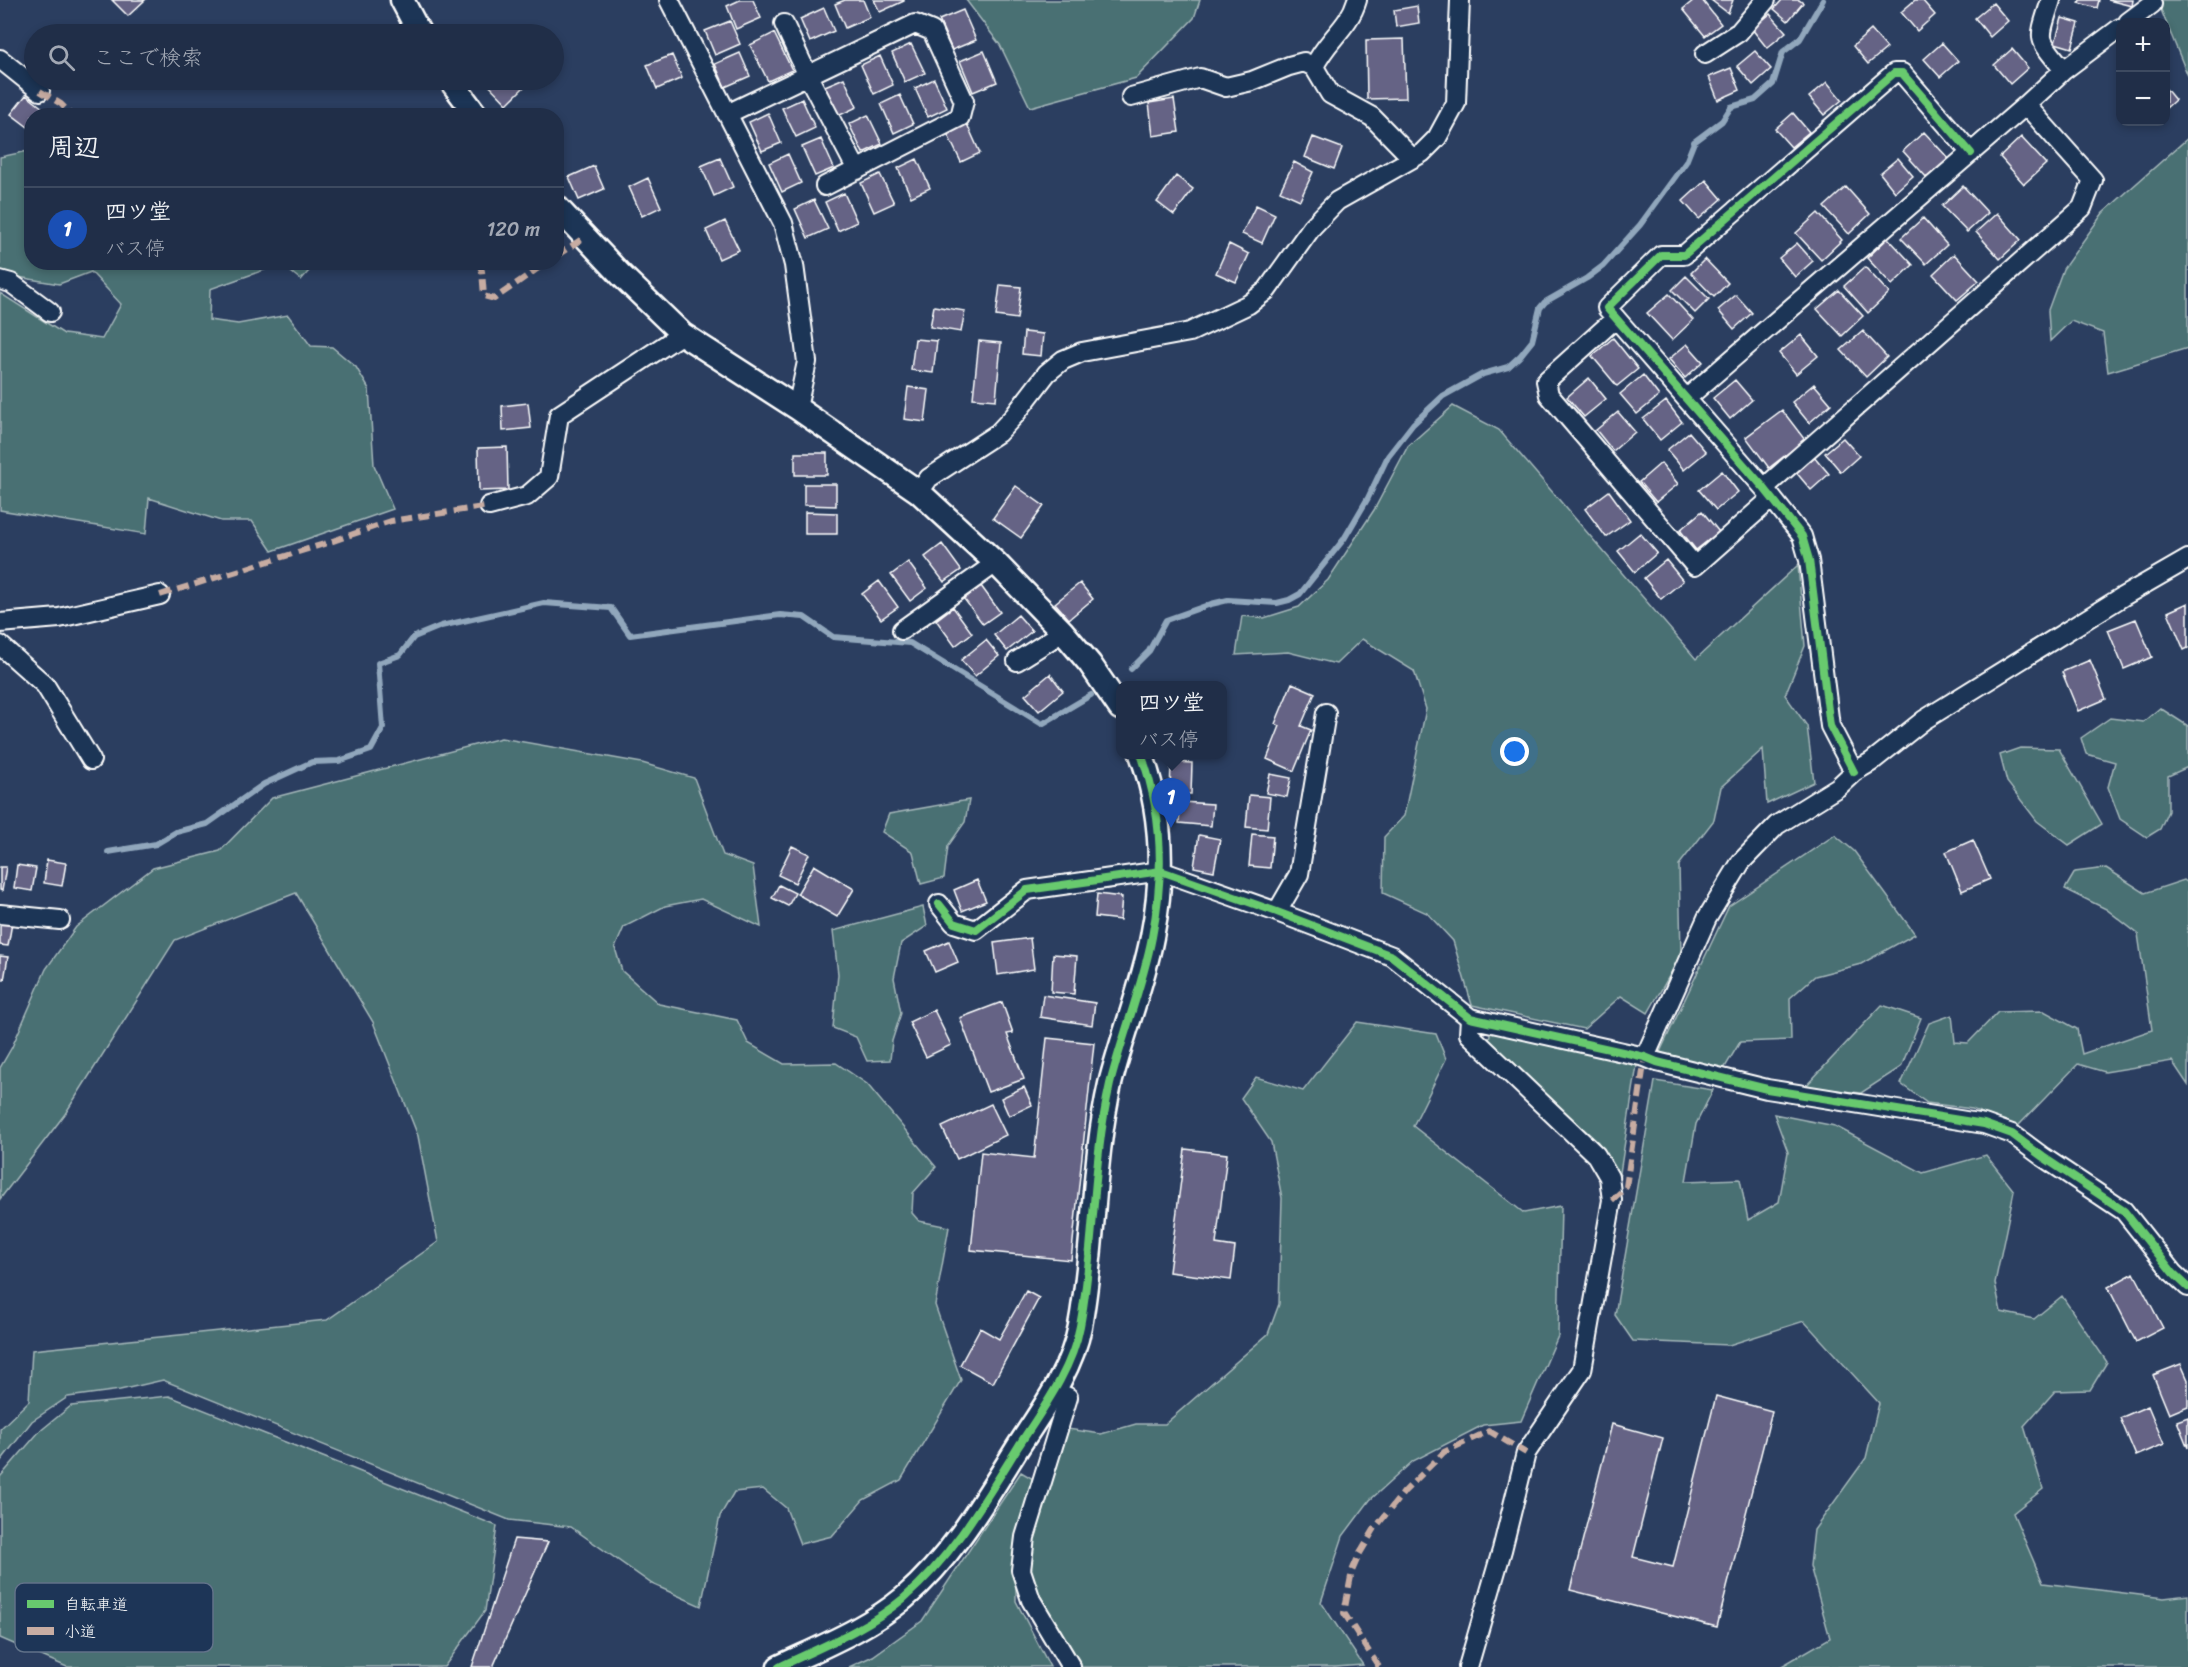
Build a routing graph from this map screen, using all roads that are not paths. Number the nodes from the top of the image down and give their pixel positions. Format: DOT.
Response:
graph roads {
  1 [pos="402,0"];
  2 [pos="669,0"];
  3 [pos="1357,0"];
  4 [pos="1460,0"];
  5 [pos="1766,0"];
  6 [pos="2051,0"];
  7 [pos="2152,4"];
  8 [pos="2133,18"];
  9 [pos="415,24"];
  10 [pos="784,24"];
  11 [pos="2116,32"];
  12 [pos="1705,54"];
  13 [pos="0,59"];
  14 [pos="1314,67"];
  15 [pos="2064,70"];
  16 [pos="808,75"];
  17 [pos="24,78"];
  18 [pos="458,90"];
  19 [pos="1131,97"];
  20 [pos="2026,105"];
  21 [pos="471,108"];
  22 [pos="728,114"];
  23 [pos="1971,153"];
  24 [pos="1412,158"];
  25 [pos="857,170"];
  26 [pos="825,186"];
  27 [pos="564,214"];
  28 [pos="0,280"];
  29 [pos="50,312"];
  30 [pos="1616,318"];
  31 [pos="682,334"];
  32 [pos="1687,398"];
  33 [pos="797,408"];
  34 [pos="919,492"];
  35 [pos="1768,493"];
  36 [pos="489,506"];
  37 [pos="2188,559"];
  38 [pos="996,563"];
  39 [pos="160,596"];
  40 [pos="0,623"];
  41 [pos="902,630"];
  42 [pos="1063,633"];
  43 [pos="0,645"];
  44 [pos="1017,661"];
  45 [pos="1116,702"];
  46 [pos="1326,713"];
  47 [pos="91,759"];
  48 [pos="1143,759"];
  49 [pos="1854,772"];
  50 [pos="1161,871"];
  51 [pos="939,904"];
  52 [pos="1277,912"];
  53 [pos="0,914"];
  54 [pos="60,920"];
  55 [pos="1470,1018"];
  56 [pos="1645,1057"];
  57 [pos="2188,1287"];
  58 [pos="1054,1391"];
  59 [pos="779,1667"];
  60 [pos="1071,1667"];
  61 [pos="1468,1667"];
  1 -- 9 [label="street"];
  2 -- 22 [label="street"];
  3 -- 14 [label="street"];
  4 -- 24 [label="street"];
  5 -- 12 [label="street"];
  6 -- 15 [label="street"];
  7 -- 8 [label="street"];
  10 -- 16 [label="street"];
  11 -- 15 [label="street"];
  13 -- 17 [label="street"];
  14 -- 19 [label="street"];
  14 -- 24 [label="street"];
  15 -- 20 [label="street"];
  16 -- 22 [label="street"];
  16 -- 25 [label="street"];
  16 -- 25 [label="street"];
  18 -- 21 [label="street"];
  20 -- 23 [label="street"];
  20 -- 35 [label="street"];
  22 -- 33 [label="street"];
  23 -- 30 [label="street"];
  23 -- 32 [label="street"];
  24 -- 34 [label="street"];
  25 -- 26 [label="street"];
  27 -- 31 [label="street"];
  28 -- 29 [label="street"];
  30 -- 32 [label="street"];
  30 -- 35 [label="street"];
  31 -- 33 [label="street"];
  31 -- 36 [label="street"];
  32 -- 35 [label="street"];
  33 -- 34 [label="street"];
  34 -- 38 [label="street"];
  35 -- 49 [label="street"];
  37 -- 49 [label="street"];
  38 -- 41 [label="street"];
  38 -- 42 [label="street"];
  39 -- 40 [label="street"];
  42 -- 44 [label="street"];
  42 -- 45 [label="street"];
  43 -- 47 [label="street"];
  46 -- 52 [label="street"];
  48 -- 50 [label="street"];
  49 -- 56 [label="street"];
  50 -- 51 [label="street"];
  50 -- 52 [label="street"];
  50 -- 58 [label="street"];
  52 -- 55 [label="street"];
  53 -- 54 [label="street"];
  55 -- 56 [label="street"];
  55 -- 61 [label="street"];
  56 -- 57 [label="street"];
  58 -- 59 [label="street"];
  58 -- 60 [label="street"];
}
